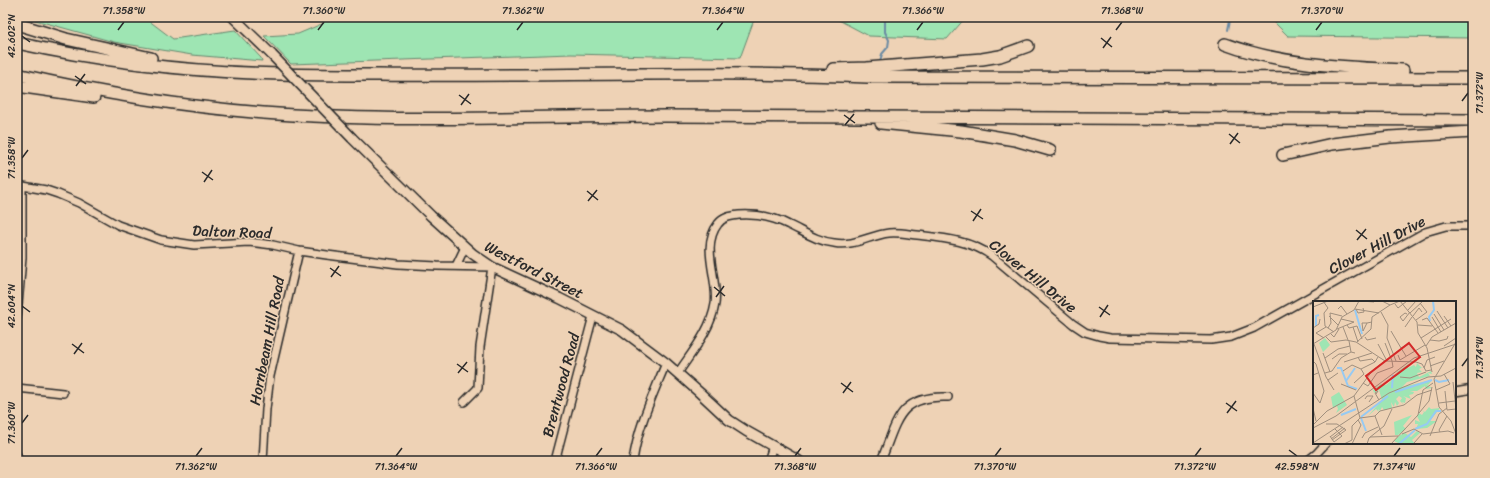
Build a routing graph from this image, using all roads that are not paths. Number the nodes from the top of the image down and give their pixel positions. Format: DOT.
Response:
graph roads {
  1 [pos="233,17"];
  2 [pos="17,24"];
  3 [pos="17,43"];
  4 [pos="1225,44"];
  5 [pos="1028,46"];
  6 [pos="214,71"];
  7 [pos="17,74"];
  8 [pos="752,74"];
  9 [pos="1473,74"];
  10 [pos="1473,78"];
  11 [pos="17,86"];
  12 [pos="194,106"];
  13 [pos="822,117"];
  14 [pos="1473,120"];
  15 [pos="1473,132"];
  16 [pos="1050,150"];
  17 [pos="1283,155"];
  18 [pos="19,185"];
  19 [pos="1473,226"];
  20 [pos="466,247"];
  21 [pos="299,251"];
  22 [pos="456,266"];
  23 [pos="492,267"];
  24 [pos="593,316"];
  25 [pos="17,317"];
  26 [pos="666,363"];
  27 [pos="678,373"];
  28 [pos="17,388"];
  29 [pos="1473,389"];
  30 [pos="1456,392"];
  31 [pos="63,394"];
  32 [pos="948,397"];
  33 [pos="464,402"];
  34 [pos="1325,444"];
  35 [pos="773,446"];
  36 [pos="17,455"];
  37 [pos="19,461"];
  38 [pos="263,461"];
  39 [pos="555,461"];
  40 [pos="633,461"];
  41 [pos="768,461"];
  42 [pos="799,461"];
  43 [pos="881,461"];
  44 [pos="1307,461"];
  1 -- 20 [label="main road, Westford Street, bridge"];
  2 -- 6 [label="highway"];
  3 -- 6 [label="highway"];
  4 -- 9 [label="highway"];
  5 -- 8 [label="highway"];
  6 -- 8 [label="highway"];
  7 -- 12 [label="highway"];
  8 -- 10 [label="highway"];
  11 -- 12 [label="highway"];
  12 -- 13 [label="highway"];
  13 -- 14 [label="highway"];
  13 -- 16 [label="highway"];
  15 -- 17 [label="highway"];
  18 -- 21 [label="street, Dalton Road"];
  18 -- 25 [label="street"];
  19 -- 27 [label="street, Clover Hill Drive"];
  20 -- 22 [label="street"];
  20 -- 23 [label="main road, Westford Street"];
  21 -- 22 [label="street, Dalton Road"];
  21 -- 38 [label="street, Hornbeam Hill Road"];
  22 -- 23 [label="street, Dalton Road"];
  23 -- 24 [label="main road, Westford Street"];
  23 -- 33 [label="street"];
  24 -- 26 [label="main road, Westford Street"];
  24 -- 39 [label="street, Brentwood Road"];
  26 -- 27 [label="main road, Westford Street"];
  26 -- 40 [label="street"];
  27 -- 35 [label="main road, Westford Street"];
  28 -- 31 [label="street"];
  29 -- 30 [label="street"];
  32 -- 43 [label="street"];
  34 -- 44 [label="street"];
  35 -- 41 [label="street"];
  35 -- 42 [label="main road, Westford Street"];
  36 -- 37 [label="street"];
}
